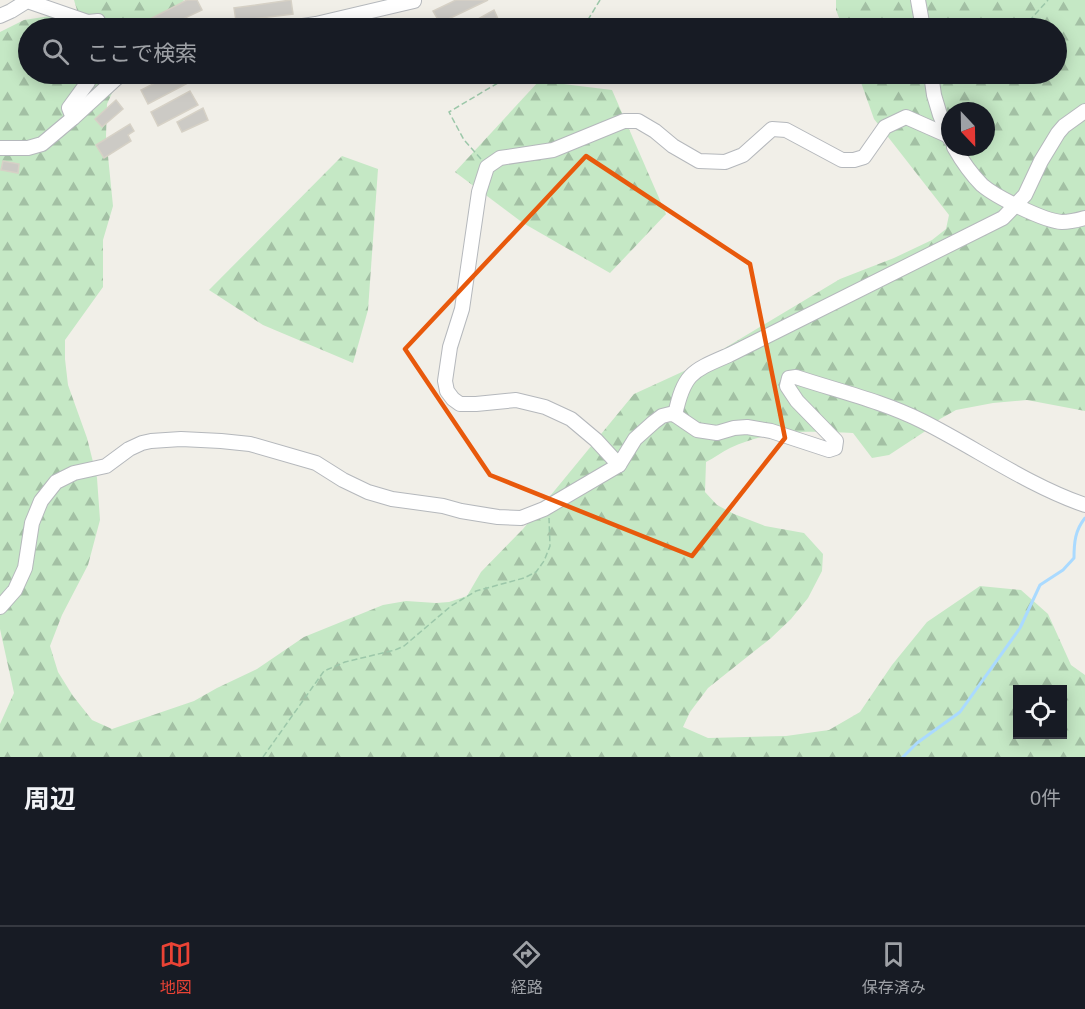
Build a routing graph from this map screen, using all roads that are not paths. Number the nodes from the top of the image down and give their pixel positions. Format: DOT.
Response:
graph roads {
  1 [pos="389,0"];
  2 [pos="918,0"];
  3 [pos="417,1"];
  4 [pos="0,16"];
  5 [pos="76,18"];
  6 [pos="342,18"];
  7 [pos="921,18"];
  8 [pos="87,84"];
  9 [pos="110,84"];
  10 [pos="933,84"];
  11 [pos="1085,111"];
  12 [pos="941,117"];
  13 [pos="73,118"];
  14 [pos="941,136"];
  15 [pos="0,148"];
  16 [pos="960,156"];
  17 [pos="1016,205"];
  18 [pos="1085,218"];
  19 [pos="675,415"];
  20 [pos="619,465"];
  21 [pos="1085,505"];
  22 [pos="0,607"];
  1 -- 3 [label="street"];
  2 -- 7 [label="street"];
  3 -- 6 [label="street"];
  4 -- 5 [label="street"];
  8 -- 13 [label="street"];
  9 -- 13 [label="street"];
  10 -- 12 [label="street"];
  11 -- 17 [label="street"];
  13 -- 15 [label="street"];
  14 -- 20 [label="street"];
  16 -- 17 [label="street"];
  17 -- 18 [label="street"];
  17 -- 19 [label="street"];
  19 -- 20 [label="street"];
  19 -- 21 [label="street"];
  20 -- 22 [label="street"];
}
